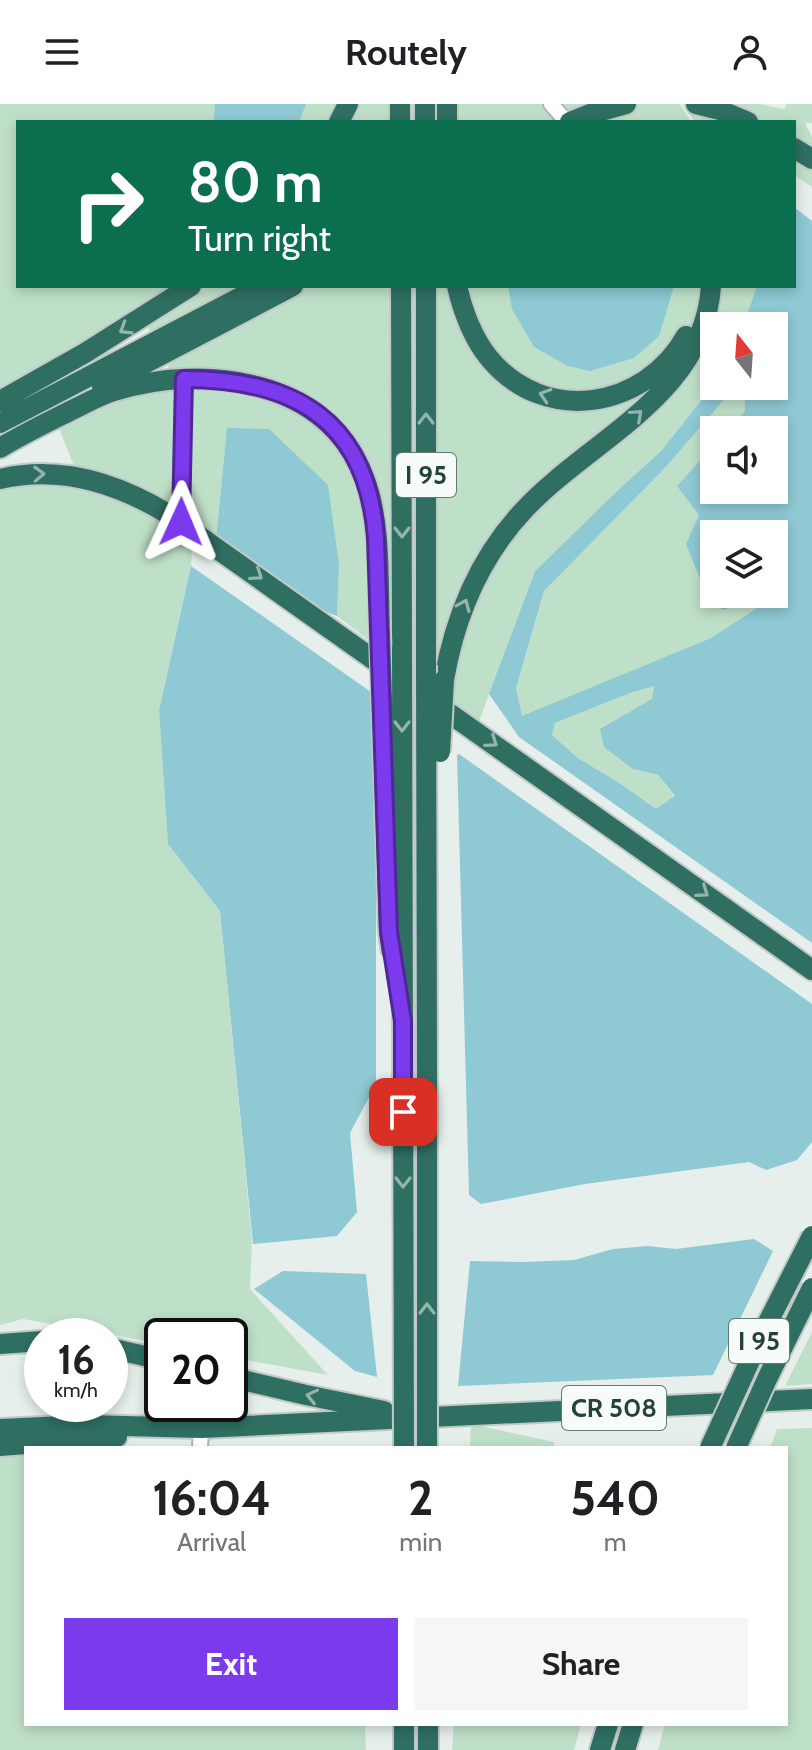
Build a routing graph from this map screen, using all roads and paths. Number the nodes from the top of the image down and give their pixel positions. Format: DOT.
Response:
graph roads {
  1 [pos="551,104"];
  2 [pos="626,104"];
  3 [pos="696,104"];
  4 [pos="566,120"];
  5 [pos="574,120"];
  6 [pos="743,120"];
  7 [pos="188,288"];
  8 [pos="258,288"];
  9 [pos="289,288"];
  10 [pos="401,288"];
  11 [pos="426,288"];
  12 [pos="458,288"];
  13 [pos="699,288"];
  14 [pos="711,288"];
  15 [pos="184,379"];
  16 [pos="0,401"];
  17 [pos="0,423"];
  18 [pos="34,428"];
  19 [pos="0,448"];
  20 [pos="0,479"];
  21 [pos="181,522"];
  22 [pos="812,970"];
  23 [pos="403,1021"];
  24 [pos="427,1063"];
  25 [pos="812,1236"];
  26 [pos="812,1288"];
  27 [pos="24,1342"];
  28 [pos="0,1344"];
  29 [pos="248,1381"];
  30 [pos="812,1399"];
  31 [pos="416,1417"];
  32 [pos="0,1429"];
  33 [pos="200,1438"];
  34 [pos="404,1446"];
  35 [pos="427,1446"];
  36 [pos="711,1446"];
  37 [pos="737,1446"];
  38 [pos="0,1449"];
  39 [pos="404,1726"];
  40 [pos="428,1726"];
  41 [pos="607,1726"];
  42 [pos="632,1726"];
  43 [pos="404,1750"];
  44 [pos="428,1750"];
  45 [pos="600,1750"];
  46 [pos="625,1750"];
  1 -- 4 [label="lane"];
  2 -- 5 [label="highway"];
  3 -- 6 [label="highway"];
  7 -- 16 [label="highway, one-way"];
  8 -- 17 [label="highway"];
  9 -- 18 [label="highway"];
  10 -- 23 [label="highway, I 95, one-way, bridge"];
  24 -- 11 [label="highway, I 95, one-way, bridge"];
  13 -- 12 [label="highway, one-way"];
  24 -- 14 [label="highway, one-way, bridge"];
  15 -- 18 [label="highway"];
  15 -- 21 [label="lane"];
  15 -- 23 [label="highway, bridge"];
  18 -- 19 [label="highway"];
  20 -- 21 [label="highway, one-way"];
  21 -- 22 [label="highway, one-way"];
  23 -- 34 [label="highway, I 95, one-way, bridge"];
  35 -- 24 [label="highway, I 95, one-way, bridge"];
  25 -- 36 [label="highway, I 95, bridge"];
  26 -- 37 [label="highway, I 95, bridge"];
  27 -- 28 [label="highway"];
  31 -- 29 [label="highway, one-way"];
  30 -- 31 [label="highway, CR 508"];
  31 -- 33 [label="highway, CR 508"];
  32 -- 33 [label="highway, CR 508"];
  33 -- 38 [label="highway, CR 508"];
  39 -- 43 [label="highway"];
  40 -- 44 [label="highway"];
  41 -- 45 [label="highway"];
  42 -- 46 [label="highway"];
}
